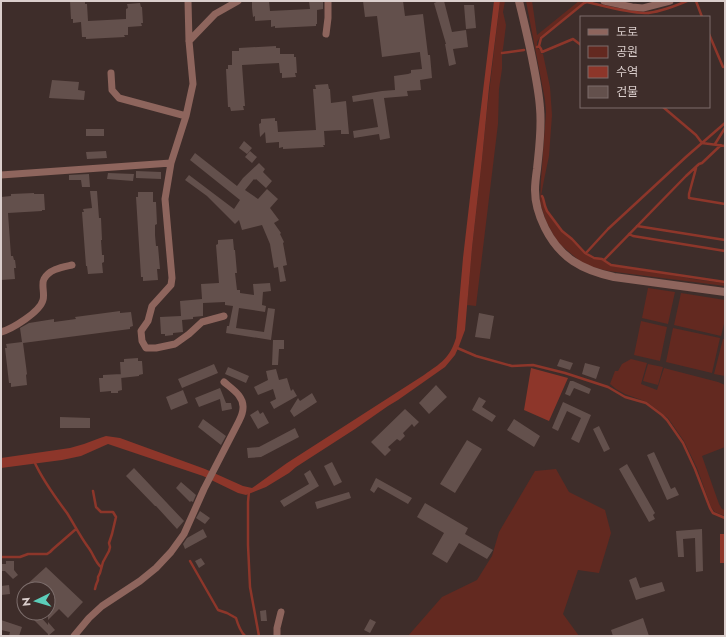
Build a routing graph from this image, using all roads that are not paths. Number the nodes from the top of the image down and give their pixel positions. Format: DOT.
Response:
graph roads {
  1 [pos="188,1"];
  2 [pos="238,1"];
  3 [pos="328,1"];
  4 [pos="519,1"];
  5 [pos="604,1"];
  6 [pos="670,1"];
  7 [pos="326,34"];
  8 [pos="189,41"];
  9 [pos="111,73"];
  10 [pos="186,116"];
  11 [pos="171,163"];
  12 [pos="1,175"];
  13 [pos="72,265"];
  14 [pos="725,292"];
  15 [pos="224,316"];
  16 [pos="1,332"];
  17 [pos="224,382"];
  18 [pos="281,612"];
  19 [pos="74,636"];
  20 [pos="277,636"];
  1 -- 8 [label="street"];
  2 -- 8 [label="street"];
  3 -- 7 [label="street"];
  4 -- 14 [label="street"];
  5 -- 6 [label="street"];
  8 -- 10 [label="street"];
  9 -- 10 [label="street"];
  10 -- 11 [label="street"];
  11 -- 12 [label="street"];
  11 -- 15 [label="street"];
  13 -- 16 [label="street"];
  17 -- 19 [label="street"];
  18 -- 20 [label="street"];
}
